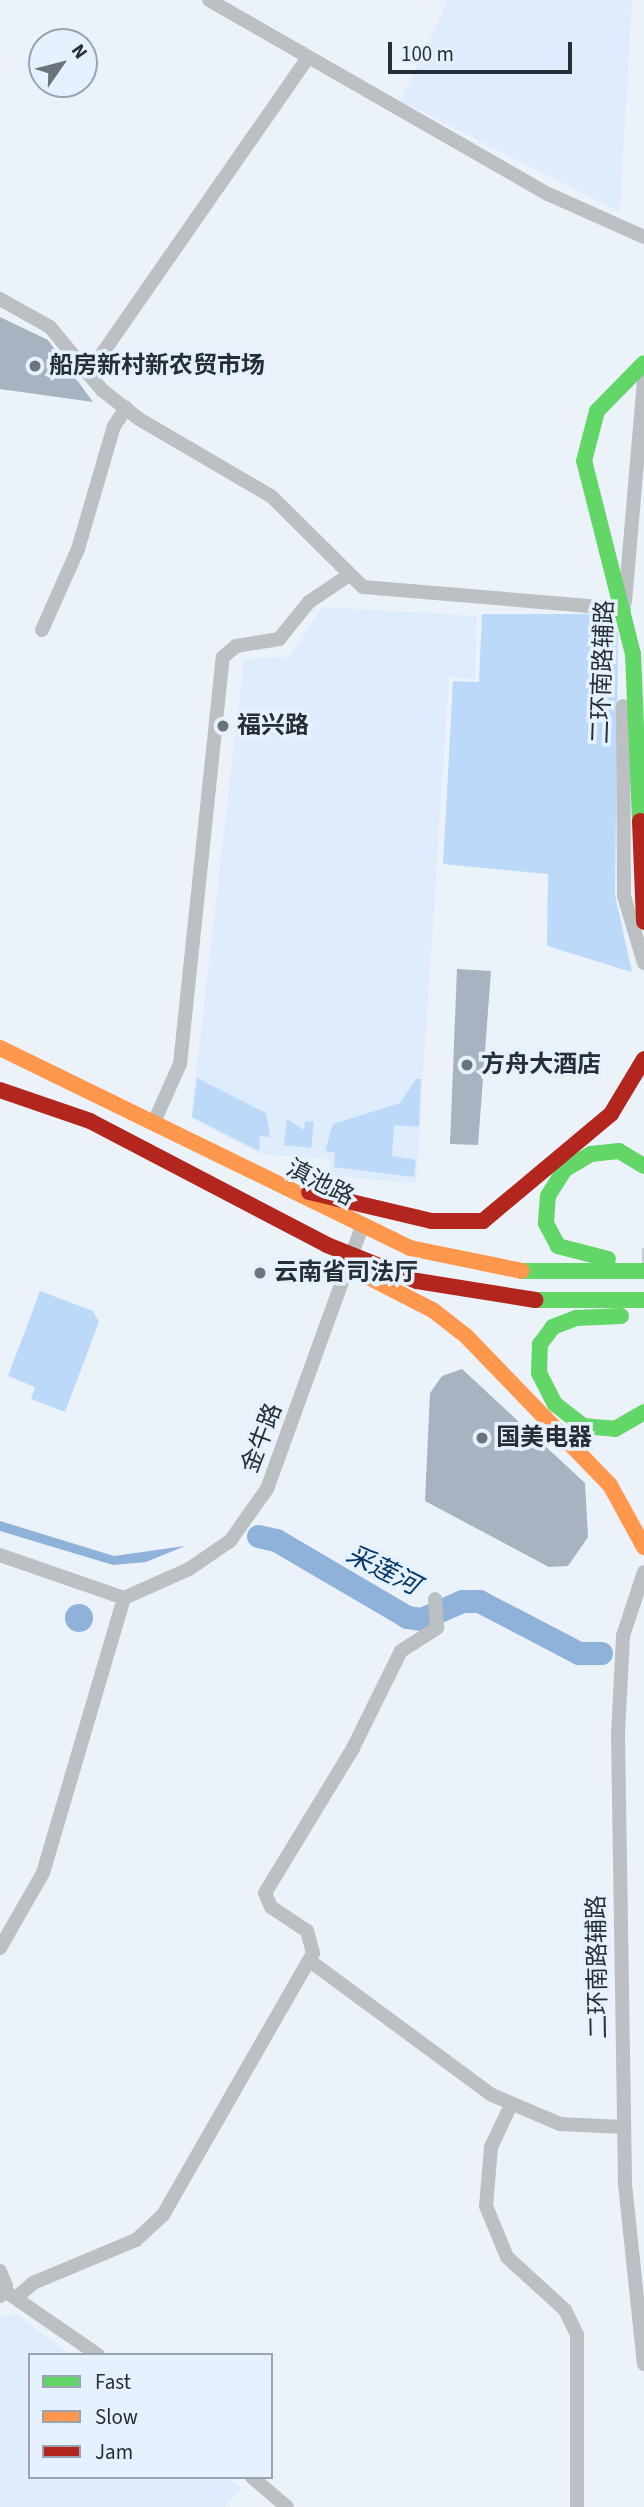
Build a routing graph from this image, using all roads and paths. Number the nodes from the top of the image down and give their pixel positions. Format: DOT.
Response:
graph roads {
  1 [pos="209,0"];
  2 [pos="307,59"];
  3 [pos="644,237"];
  4 [pos="0,299"];
  5 [pos="644,363"];
  6 [pos="88,374"];
  7 [pos="644,380"];
  8 [pos="125,408"];
  9 [pos="346,577"];
  10 [pos="624,609"];
  11 [pos="42,630"];
  12 [pos="644,922"];
  13 [pos="644,963"];
  14 [pos="0,1048"];
  15 [pos="644,1059"];
  16 [pos="0,1090"];
  17 [pos="154,1122"];
  18 [pos="233,1163"];
  19 [pos="644,1166"];
  20 [pos="361,1229"];
  21 [pos="392,1242"];
  22 [pos="353,1261"];
  23 [pos="643,1265"];
  24 [pos="644,1300"];
  25 [pos="643,1316"];
  26 [pos="644,1412"];
  27 [pos="644,1547"];
  28 [pos="0,1555"];
  29 [pos="644,1572"];
  30 [pos="124,1598"];
  31 [pos="435,1599"];
  32 [pos="0,1948"];
  33 [pos="310,1961"];
  34 [pos="511,2105"];
  35 [pos="623,2127"];
  36 [pos="0,2271"];
  37 [pos="7,2295"];
  38 [pos="96,2353"];
  39 [pos="644,2364"];
  40 [pos="254,2479"];
  41 [pos="287,2507"];
  42 [pos="577,2507"];
  1 -- 2 [label="street"];
  2 -- 3 [label="street"];
  2 -- 6 [label="street"];
  4 -- 6 [label="street"];
  5 -- 12 [label="main road"];
  6 -- 8 [label="street"];
  7 -- 10 [label="street, 二环南路辅路"];
  8 -- 9 [label="street"];
  8 -- 11 [label="street"];
  9 -- 10 [label="street"];
  9 -- 17 [label="street"];
  10 -- 13 [label="street, 二环南路辅路"];
  14 -- 17 [label="main road, 滇池路"];
  15 -- 18 [label="main road"];
  16 -- 22 [label="main road"];
  17 -- 18 [label="main road, 滇池路"];
  18 -- 20 [label="main road, 滇池路"];
  19 -- 23 [label="main road"];
  20 -- 21 [label="main road, 滇池路"];
  20 -- 22 [label="street, 金牛路"];
  21 -- 22 [label="main road"];
  21 -- 23 [label="main road, 滇池路"];
  22 -- 24 [label="main road"];
  22 -- 27 [label="main road"];
  22 -- 30 [label="street, 金牛路"];
  25 -- 26 [label="main road"];
  28 -- 30 [label="street"];
  29 -- 35 [label="street, 二环南路辅路"];
  30 -- 32 [label="street"];
  31 -- 33 [label="street"];
  33 -- 34 [label="street"];
  33 -- 37 [label="street"];
  34 -- 35 [label="street"];
  34 -- 42 [label="street"];
  35 -- 39 [label="street, 二环南路辅路"];
  36 -- 37 [label="street"];
  37 -- 38 [label="street"];
  40 -- 41 [label="street"];
}
